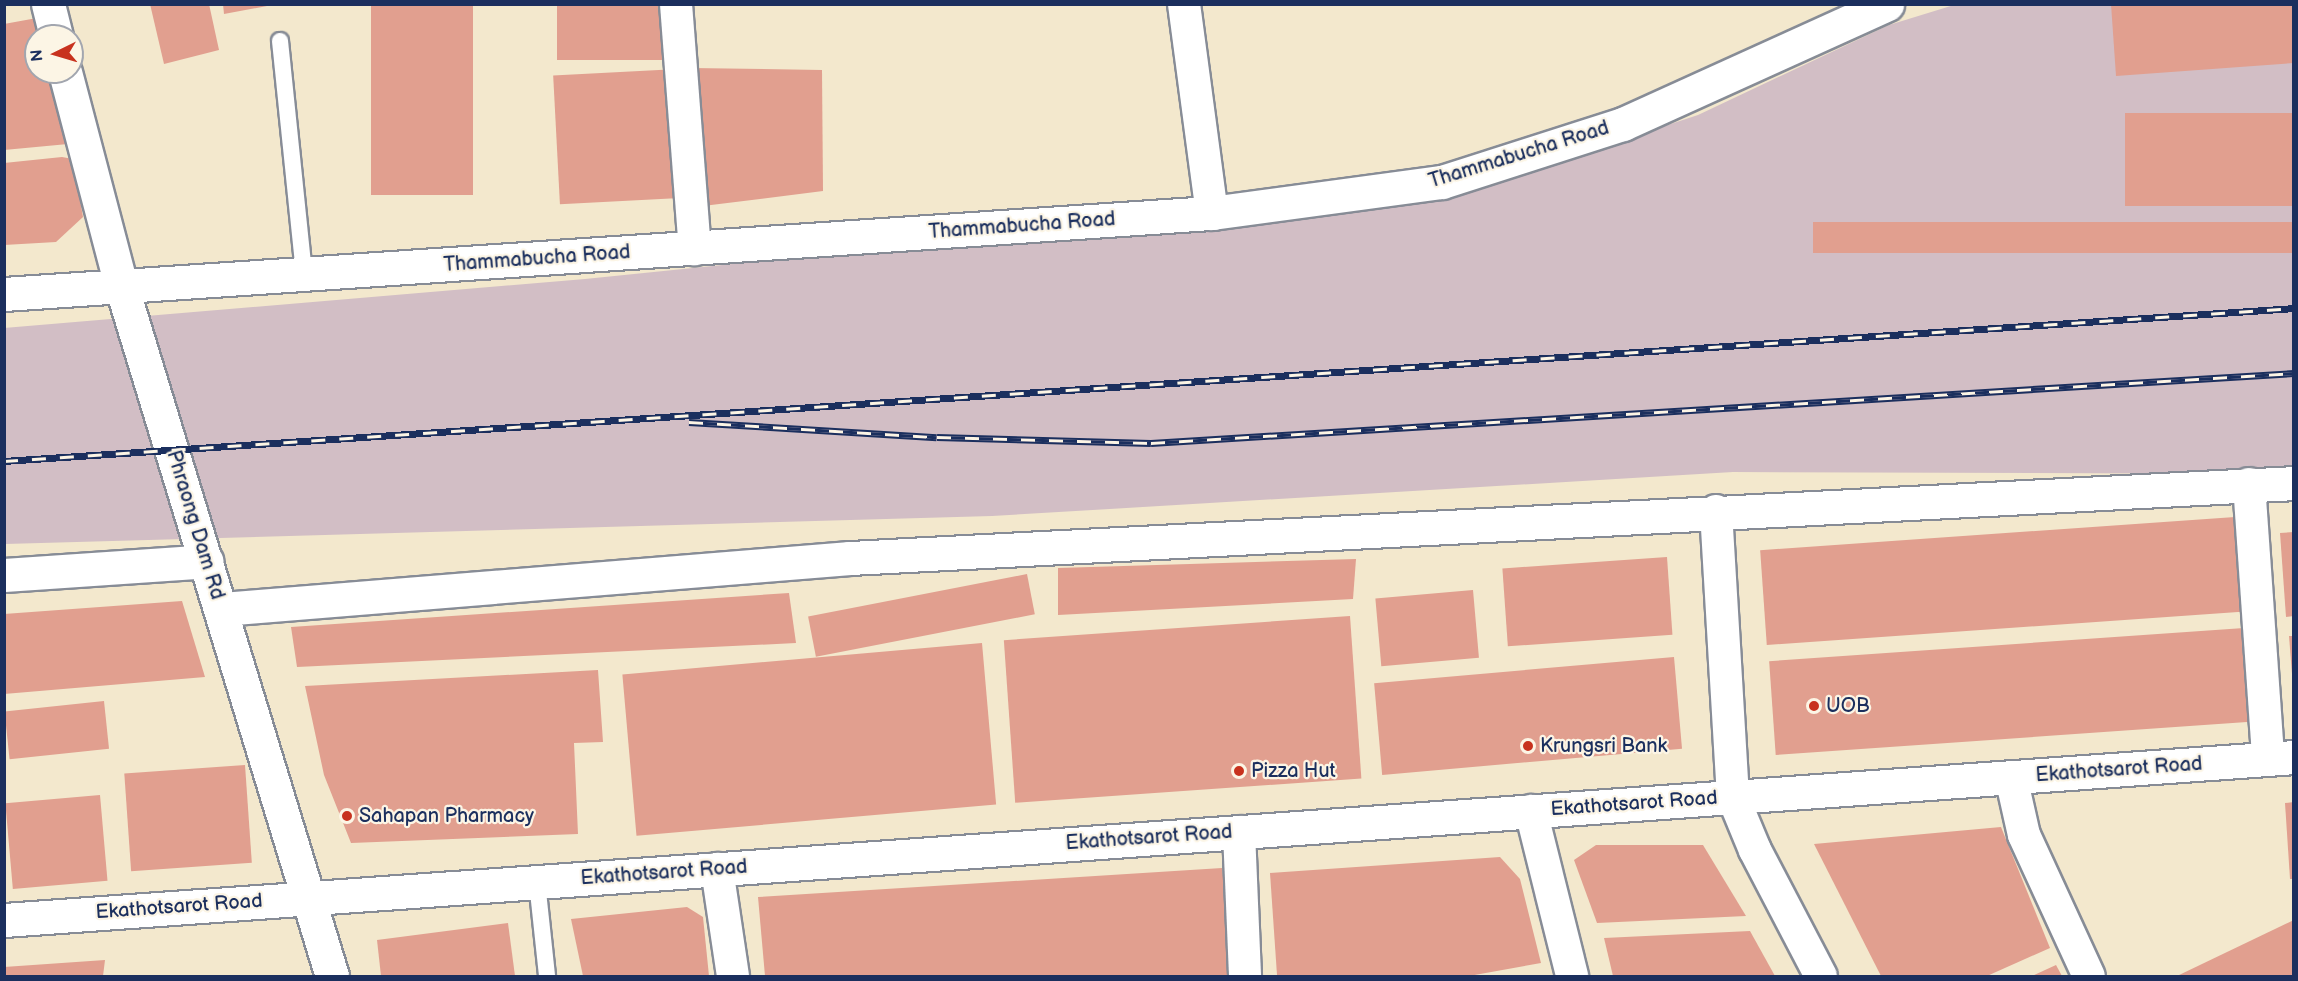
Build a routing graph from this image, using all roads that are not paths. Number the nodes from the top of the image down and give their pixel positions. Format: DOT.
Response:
graph roads {
  1 [pos="48,4"];
  2 [pos="676,4"];
  3 [pos="1184,4"];
  4 [pos="1887,4"];
  5 [pos="53,24"];
  6 [pos="280,41"];
  7 [pos="68,84"];
  8 [pos="1212,213"];
  9 [pos="695,249"];
  10 [pos="304,274"];
  11 [pos="121,285"];
  12 [pos="4,294"];
  13 [pos="2294,483"];
  14 [pos="2249,484"];
  15 [pos="1716,510"];
  16 [pos="207,561"];
  17 [pos="4,575"];
  18 [pos="222,609"];
  19 [pos="2281,758"];
  20 [pos="2011,777"];
  21 [pos="1733,797"];
  22 [pos="1531,811"];
  23 [pos="1239,832"];
  24 [pos="717,869"];
  25 [pos="537,882"];
  26 [pos="310,898"];
  27 [pos="4,920"];
  28 [pos="332,976"];
  29 [pos="547,976"];
  30 [pos="733,976"];
  31 [pos="1245,976"];
  32 [pos="1572,976"];
  33 [pos="1821,976"];
  34 [pos="2089,976"];
  1 -- 5 [label="main road"];
  2 -- 9 [label="street"];
  3 -- 8 [label="street"];
  4 -- 8 [label="main road, Thammabucha Road"];
  6 -- 10 [label="lane"];
  7 -- 11 [label="main road, Phraong Dam Rd"];
  8 -- 9 [label="main road, Thammabucha Road"];
  9 -- 10 [label="main road, Thammabucha Road"];
  10 -- 11 [label="main road, Thammabucha Road"];
  11 -- 12 [label="main road, Thammabucha Road"];
  11 -- 16 [label="main road, Phraong Dam Rd"];
  13 -- 14 [label="main road"];
  14 -- 15 [label="main road"];
  14 -- 19 [label="street"];
  15 -- 18 [label="main road"];
  15 -- 21 [label="street"];
  16 -- 17 [label="main road"];
  16 -- 18 [label="main road, Phraong Dam Rd"];
  18 -- 26 [label="main road, Phraong Dam Rd"];
  19 -- 20 [label="main road, Ekathotsarot Road"];
  20 -- 21 [label="main road, Ekathotsarot Road"];
  20 -- 34 [label="street"];
  21 -- 22 [label="main road, Ekathotsarot Road"];
  21 -- 33 [label="street"];
  22 -- 23 [label="main road, Ekathotsarot Road"];
  22 -- 32 [label="street"];
  23 -- 24 [label="main road, Ekathotsarot Road"];
  23 -- 31 [label="street"];
  24 -- 25 [label="main road, Ekathotsarot Road"];
  24 -- 30 [label="street"];
  25 -- 26 [label="main road, Ekathotsarot Road"];
  25 -- 29 [label="lane"];
  26 -- 27 [label="main road, Ekathotsarot Road"];
  26 -- 28 [label="main road, Phraong Dam Rd"];
}
